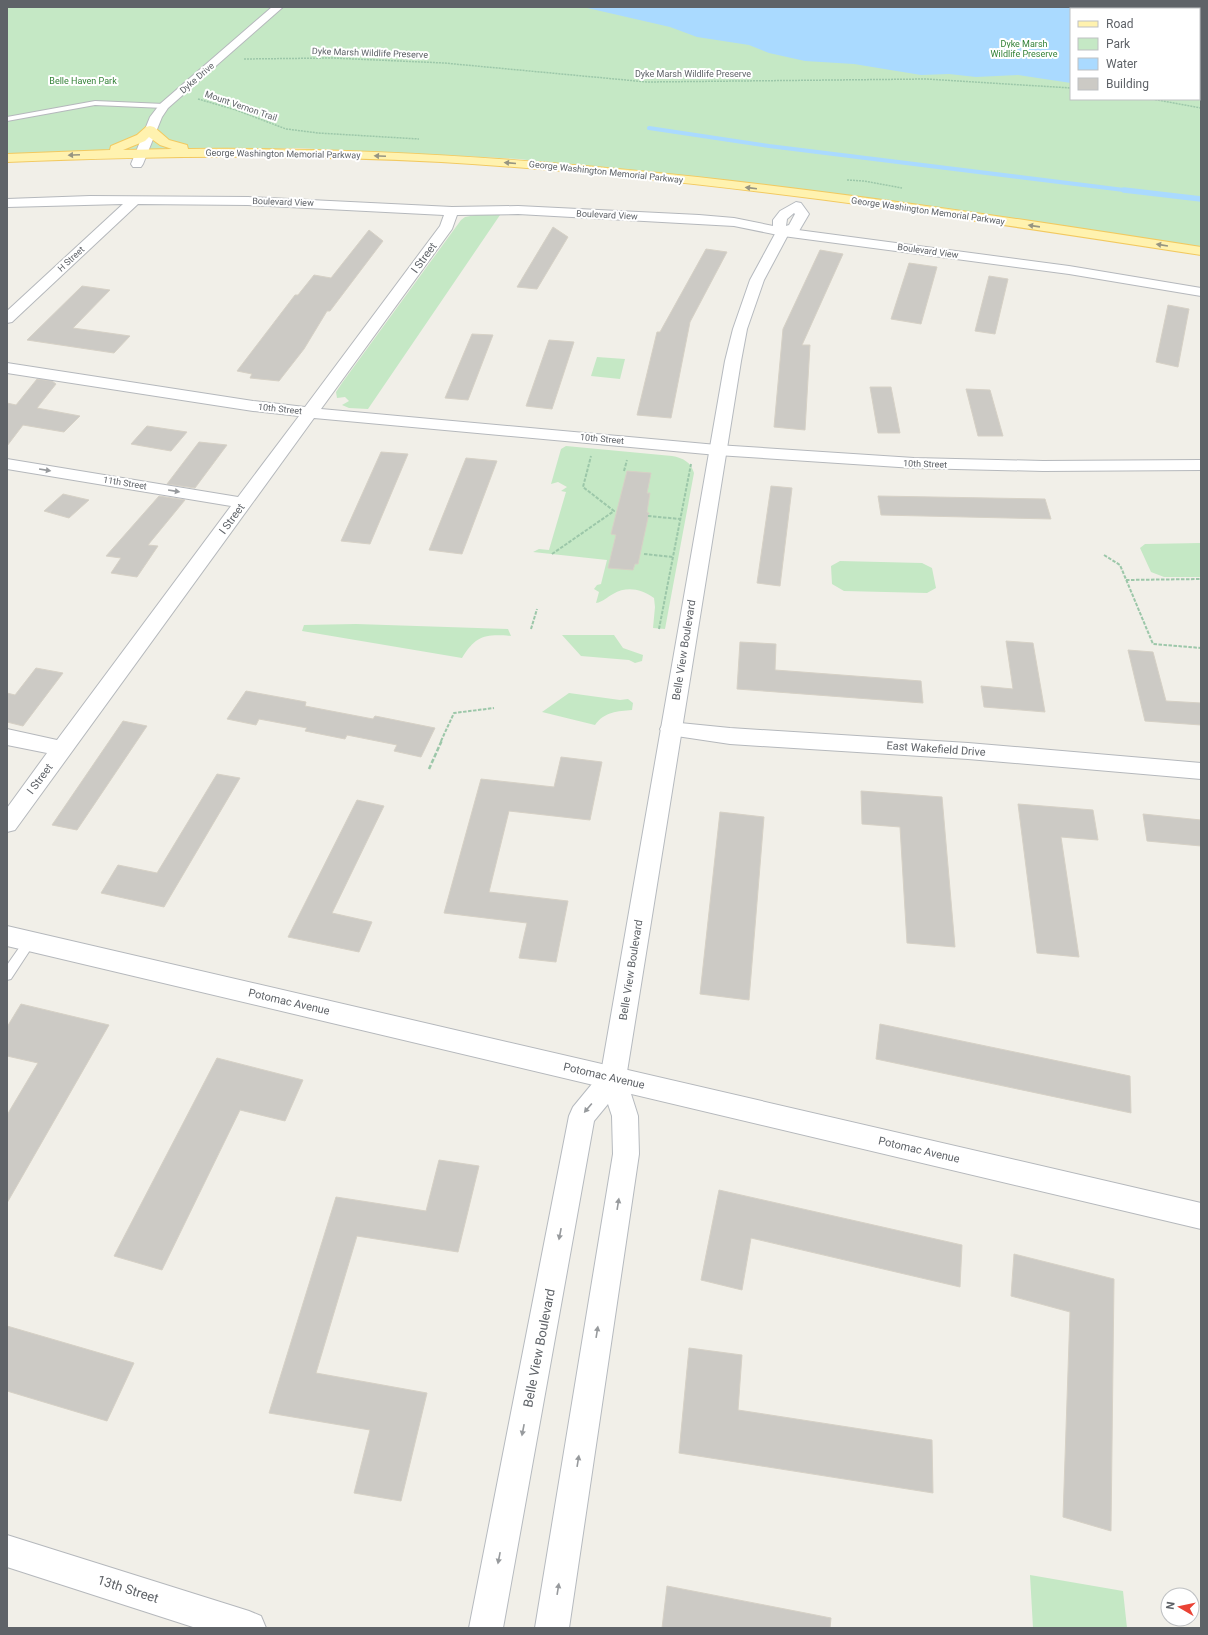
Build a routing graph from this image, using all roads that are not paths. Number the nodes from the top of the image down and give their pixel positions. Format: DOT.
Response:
graph roads {
  1 [pos="278,7"];
  2 [pos="164,106"];
  3 [pos="7,119"];
  4 [pos="150,130"];
  5 [pos="236,152"];
  6 [pos="94,154"];
  7 [pos="7,158"];
  8 [pos="139,159"];
  9 [pos="7,170"];
  10 [pos="489,174"];
  11 [pos="770,190"];
  12 [pos="680,192"];
  13 [pos="710,195"];
  14 [pos="135,200"];
  15 [pos="7,203"];
  16 [pos="780,204"];
  17 [pos="796,206"];
  18 [pos="858,208"];
  19 [pos="452,211"];
  20 [pos="841,212"];
  21 [pos="783,232"];
  22 [pos="1201,251"];
  23 [pos="1201,262"];
  24 [pos="1201,292"];
  25 [pos="7,319"];
  26 [pos="7,368"];
  27 [pos="311,412"];
  28 [pos="717,450"];
  29 [pos="7,464"];
  30 [pos="1201,465"];
  31 [pos="244,503"];
  32 [pos="670,729"];
  33 [pos="7,737"];
  34 [pos="62,749"];
  35 [pos="1201,771"];
  36 [pos="7,824"];
  37 [pos="18,939"];
  38 [pos="7,975"];
  39 [pos="613,1078"];
  40 [pos="1201,1216"];
  41 [pos="7,1551"];
  42 [pos="249,1628"];
  43 [pos="486,1628"];
  44 [pos="552,1628"];
  1 -- 2 [label="street, Dyke Drive"];
  2 -- 3 [label="lane"];
  2 -- 4 [label="street, Dyke Drive"];
  4 -- 5 [label="main road"];
  4 -- 6 [label="main road"];
  4 -- 8 [label="street, Dyke Drive"];
  5 -- 8 [label="main road, George Washington Memorial Parkway"];
  11 -- 5 [label="main road, George Washington Memorial Parkway, one-way"];
  6 -- 7 [label="main road, George Washington Memorial Parkway, one-way"];
  6 -- 8 [label="main road, George Washington Memorial Parkway"];
  8 -- 9 [label="main road, George Washington Memorial Parkway"];
  8 -- 10 [label="main road, George Washington Memorial Parkway"];
  11 -- 17 [label="main road"];
  11 -- 18 [label="main road, George Washington Memorial Parkway"];
  12 -- 13 [label="main road, George Washington Memorial Parkway"];
  14 -- 15 [label="street, Boulevard View"];
  14 -- 19 [label="street, Boulevard View"];
  14 -- 25 [label="street, H Street"];
  16 -- 17 [label="main road, George Washington Memorial Parkway"];
  17 -- 18 [label="main road"];
  17 -- 20 [label="main road, George Washington Memorial Parkway"];
  17 -- 21 [label="street, Belle View Boulevard"];
  22 -- 18 [label="main road, George Washington Memorial Parkway, one-way"];
  18 -- 23 [label="main road, George Washington Memorial Parkway"];
  19 -- 21 [label="street, Boulevard View"];
  19 -- 27 [label="street, I Street"];
  21 -- 24 [label="street, Boulevard View"];
  21 -- 28 [label="street, Belle View Boulevard"];
  26 -- 27 [label="street, 10th Street"];
  27 -- 28 [label="street, 10th Street"];
  27 -- 31 [label="street, I Street"];
  28 -- 30 [label="street, 10th Street"];
  28 -- 32 [label="street, Belle View Boulevard"];
  29 -- 31 [label="street, 11th Street, one-way"];
  31 -- 34 [label="street, I Street"];
  32 -- 35 [label="street, East Wakefield Drive"];
  32 -- 39 [label="street, Belle View Boulevard"];
  33 -- 34 [label="street"];
  34 -- 36 [label="street, I Street"];
  37 -- 38 [label="lane"];
  37 -- 39 [label="street, Potomac Avenue"];
  39 -- 40 [label="street, Potomac Avenue"];
  39 -- 43 [label="street, Belle View Boulevard, one-way"];
  44 -- 39 [label="street, Belle View Boulevard, one-way"];
  41 -- 42 [label="street, 13th Street"];
}
